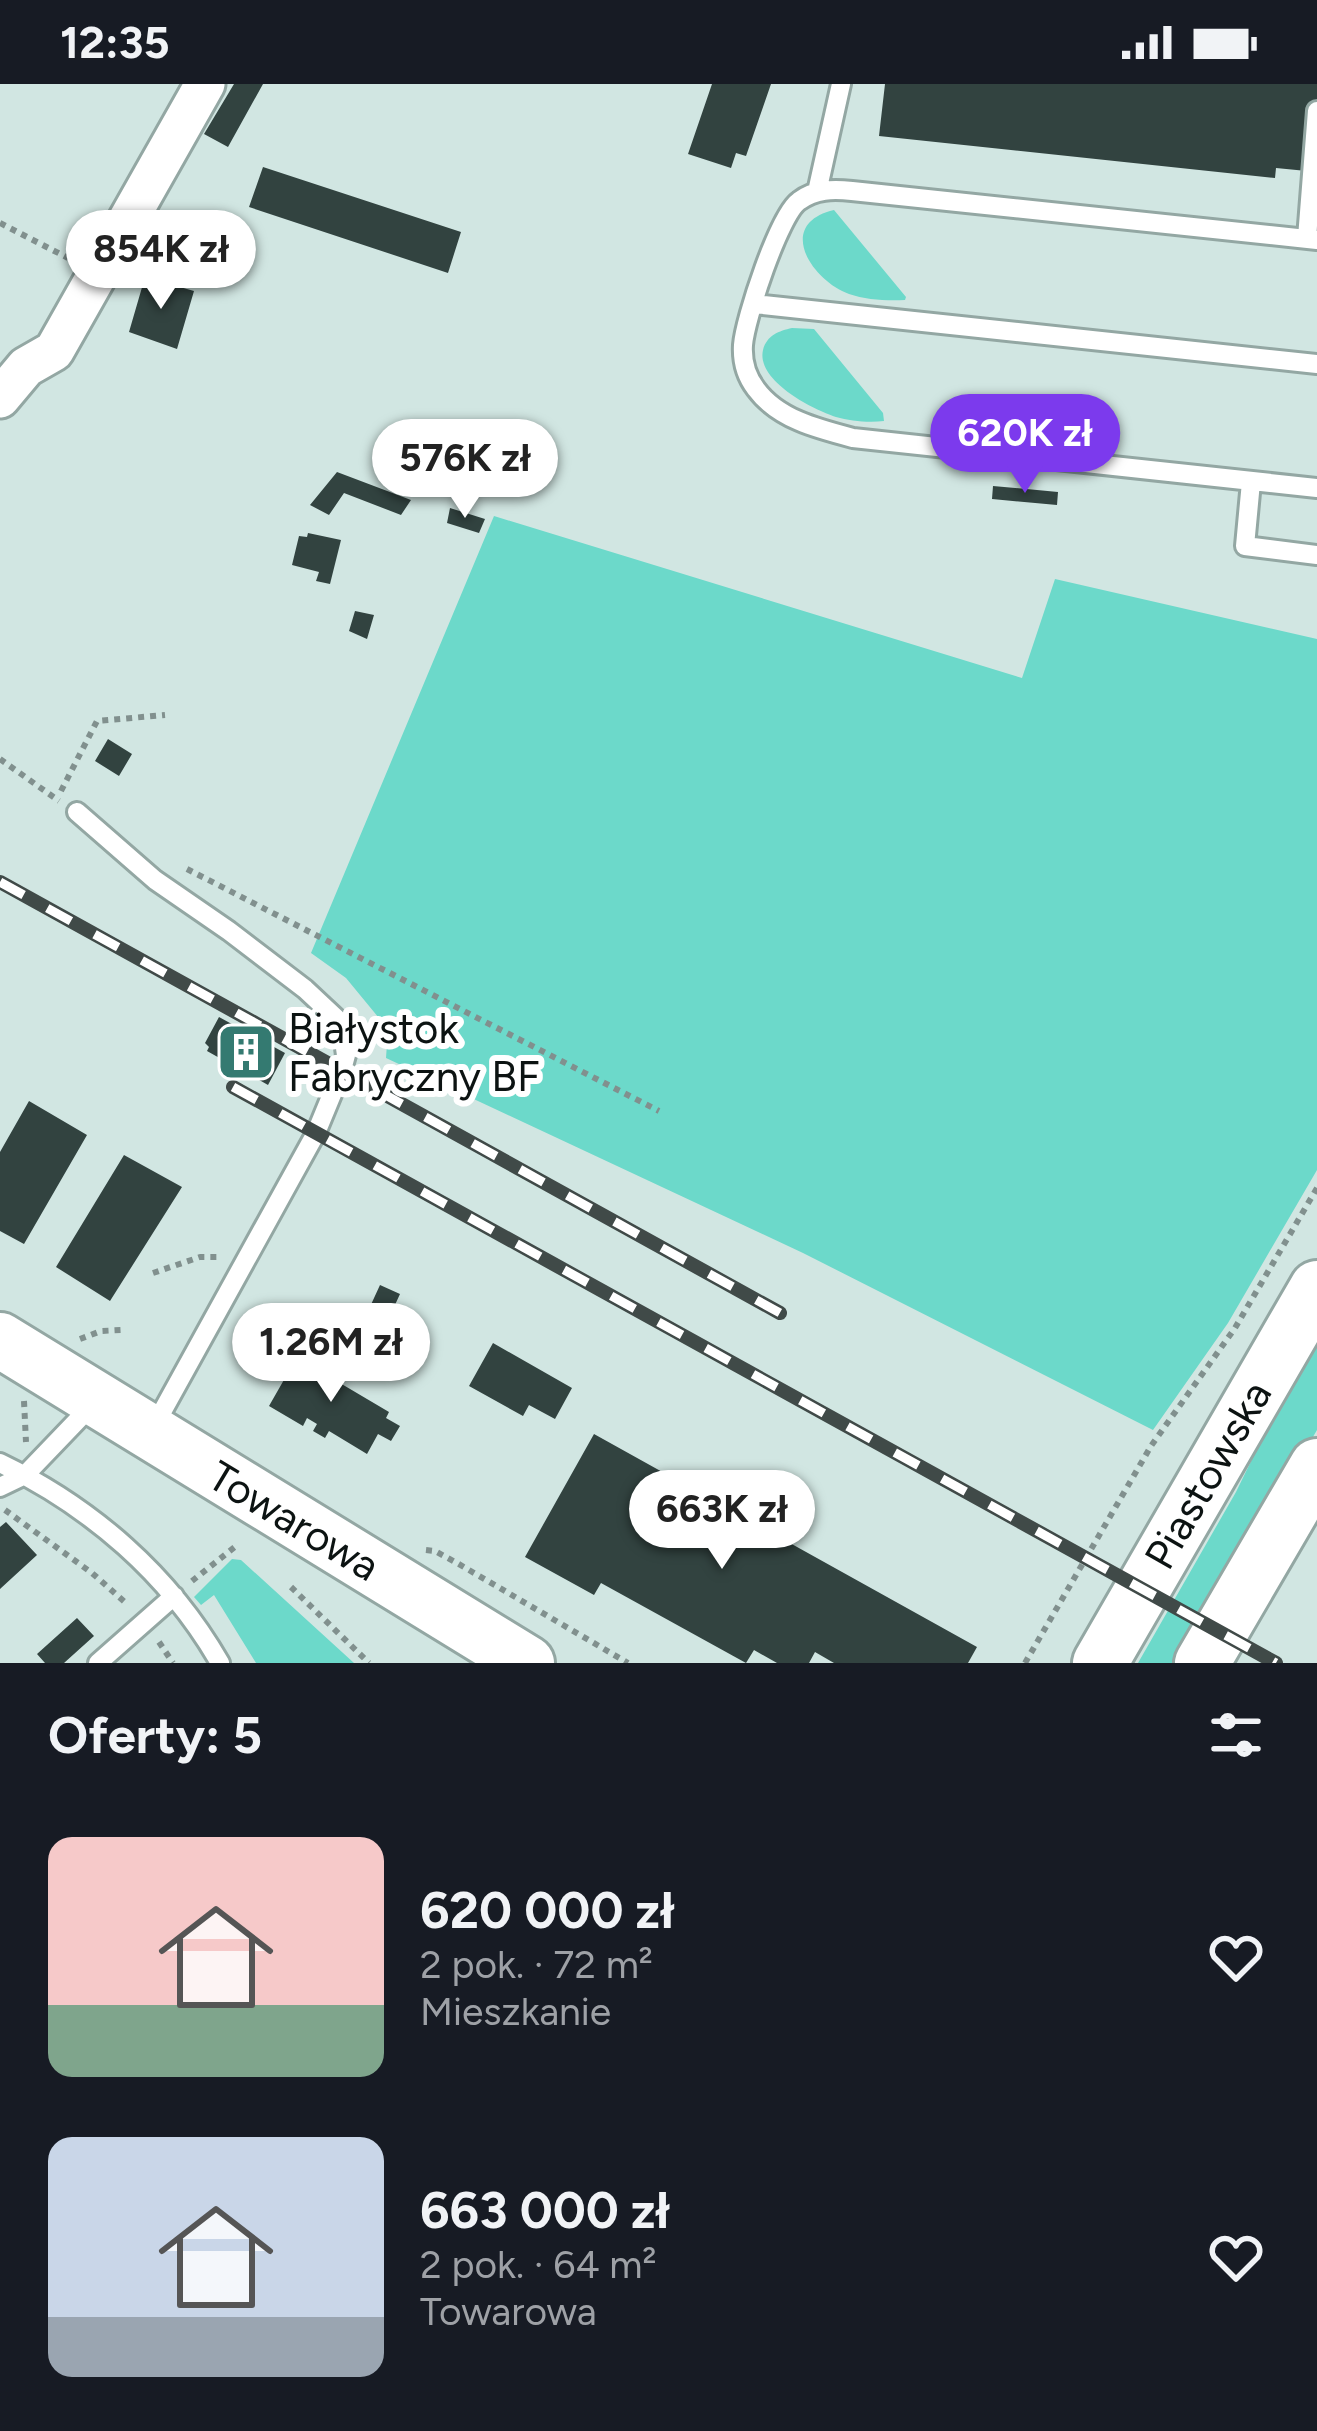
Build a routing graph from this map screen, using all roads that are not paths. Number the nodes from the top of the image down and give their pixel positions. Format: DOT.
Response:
graph roads {
  1 [pos="205,84"];
  2 [pos="842,84"];
  3 [pos="1317,111"];
  4 [pos="817,192"];
  5 [pos="1312,239"];
  6 [pos="754,304"];
  7 [pos="1317,364"];
  8 [pos="0,398"];
  9 [pos="1251,482"];
  10 [pos="1317,488"];
  11 [pos="1317,555"];
  12 [pos="77,812"];
  13 [pos="1317,1288"];
  14 [pos="0,1340"];
  15 [pos="98,1398"];
  16 [pos="150,1433"];
  17 [pos="0,1463"];
  18 [pos="1317,1466"];
  19 [pos="31,1469"];
  20 [pos="0,1486"];
  21 [pos="174,1596"];
  22 [pos="520,1661"];
  23 [pos="98,1663"];
  24 [pos="220,1663"];
  25 [pos="1100,1663"];
  26 [pos="1202,1663"];
  1 -- 8 [label="street"];
  2 -- 4 [label="lane"];
  3 -- 5 [label="lane"];
  4 -- 5 [label="lane"];
  4 -- 6 [label="lane"];
  6 -- 7 [label="lane"];
  6 -- 9 [label="lane"];
  9 -- 10 [label="lane"];
  9 -- 11 [label="lane"];
  12 -- 16 [label="lane"];
  13 -- 25 [label="main road, Piastowska"];
  14 -- 15 [label="main road, Towarowa"];
  15 -- 16 [label="main road, Towarowa"];
  15 -- 19 [label="lane"];
  16 -- 22 [label="main road, Towarowa"];
  17 -- 19 [label="lane"];
  18 -- 26 [label="main road"];
  19 -- 20 [label="lane"];
  19 -- 21 [label="lane"];
  21 -- 23 [label="lane"];
  21 -- 24 [label="lane"];
}
